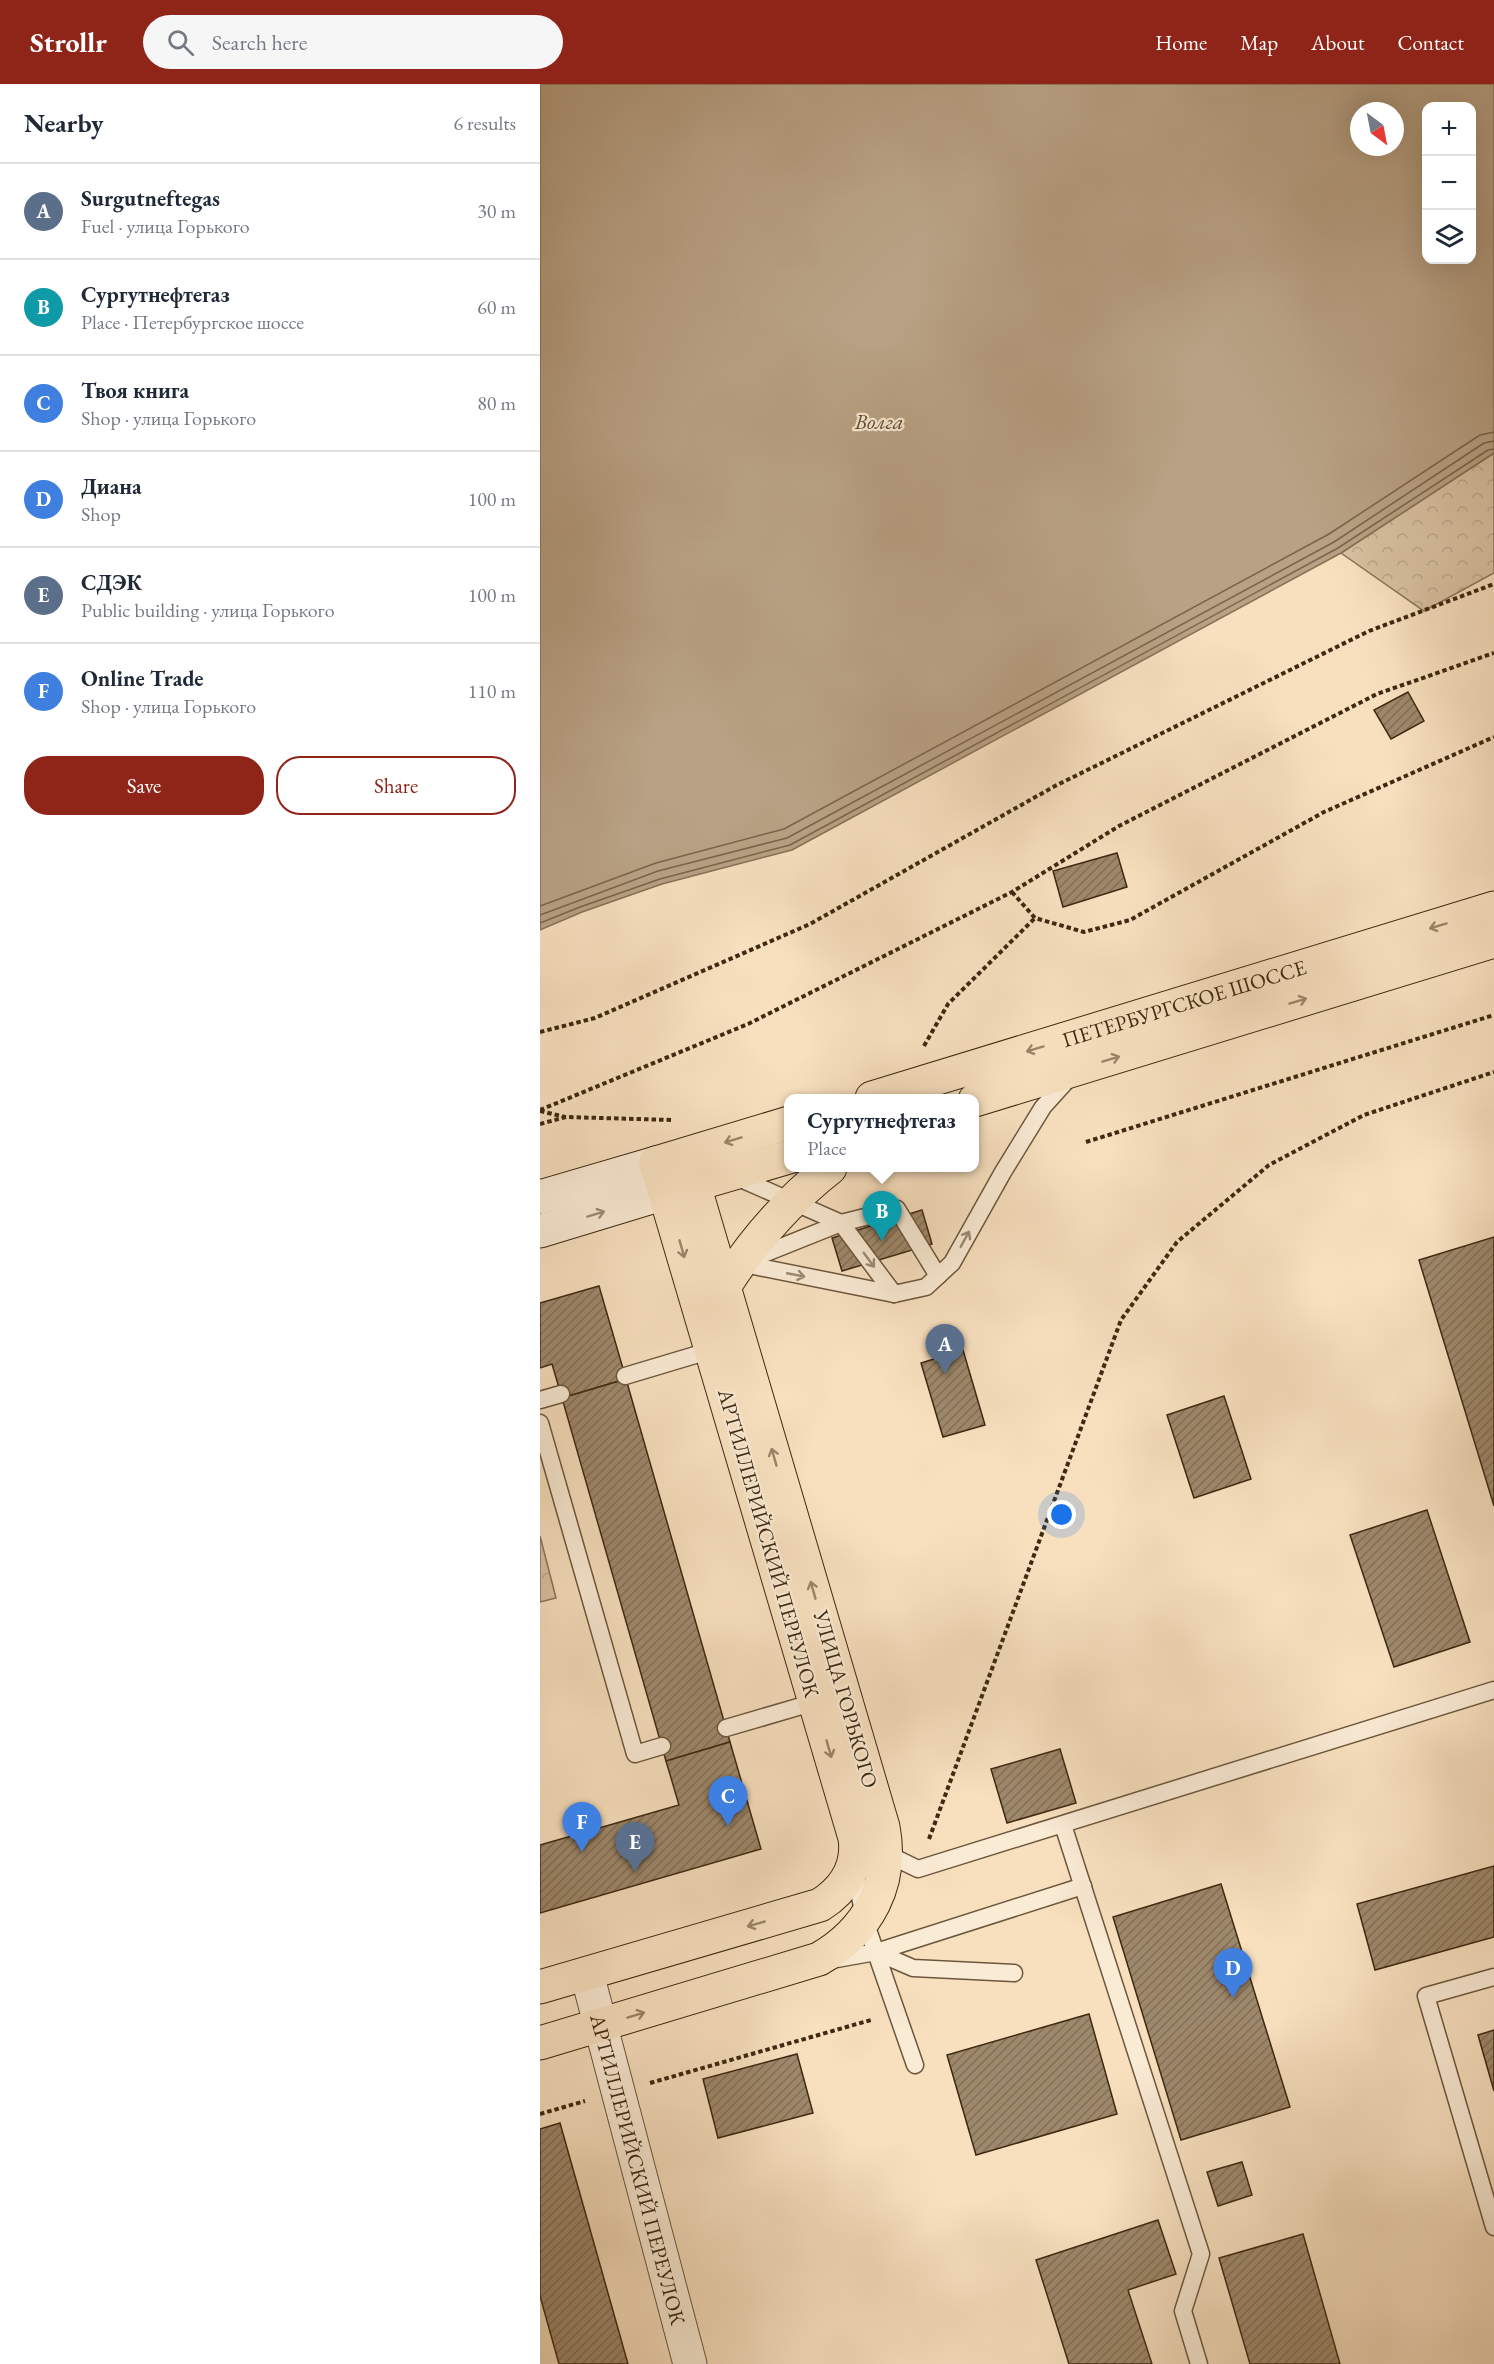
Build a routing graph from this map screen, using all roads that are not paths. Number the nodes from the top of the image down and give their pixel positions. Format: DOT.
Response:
graph roads {
  1 [pos="1494,908"];
  2 [pos="1494,941"];
  3 [pos="1077,1069"];
  4 [pos="885,1094"];
  5 [pos="979,1099"];
  6 [pos="784,1125"];
  7 [pos="784,1158"];
  8 [pos="824,1172"];
  9 [pos="730,1174"];
  10 [pos="672,1180"];
  11 [pos="540,1197"];
  12 [pos="791,1202"];
  13 [pos="841,1223"];
  14 [pos="540,1231"];
  15 [pos="731,1275"];
  16 [pos="938,1276"];
  17 [pos="894,1294"];
  18 [pos="712,1350"];
  19 [pos="625,1376"];
  20 [pos="561,1394"];
  21 [pos="540,1400"];
  22 [pos="540,1423"];
  23 [pos="1494,1690"];
  24 [pos="815,1702"];
  25 [pos="726,1728"];
  26 [pos="662,1746"];
  27 [pos="1063,1825"];
  28 [pos="854,1852"];
  29 [pos="886,1854"];
  30 [pos="1083,1886"];
  31 [pos="865,1921"];
  32 [pos="876,1952"];
  33 [pos="805,1965"];
  34 [pos="1014,1973"];
  35 [pos="587,1974"];
  36 [pos="1494,1977"];
  37 [pos="540,1987"];
  38 [pos="600,2026"];
  39 [pos="540,2043"];
  40 [pos="915,2065"];
  41 [pos="1494,2227"];
  42 [pos="690,2364"];
  43 [pos="1199,2364"];
  1 -- 4 [label="main road, ПЕТЕРБУРГСКОЕ ШОССЕ, one-way"];
  3 -- 2 [label="main road, ПЕТЕРБУРГСКОЕ ШОССЕ, one-way"];
  3 -- 5 [label="main road, ПЕТЕРБУРГСКОЕ ШОССЕ"];
  16 -- 3 [label="lane, one-way"];
  6 -- 10 [label="main road, one-way"];
  7 -- 9 [label="main road"];
  8 -- 12 [label="main road"];
  9 -- 10 [label="main road"];
  9 -- 12 [label="lane"];
  10 -- 11 [label="street"];
  14 -- 10 [label="street, one-way"];
  10 -- 15 [label="main road, УЛИЦА ГОРЬКОГО"];
  10 -- 18 [label="main road, АРТИЛЛЕРИЙСКИЙ ПЕРЕУЛОК, one-way"];
  12 -- 13 [label="lane"];
  12 -- 15 [label="main road"];
  13 -- 15 [label="lane"];
  13 -- 16 [label="lane"];
  13 -- 17 [label="lane, one-way"];
  15 -- 17 [label="lane, one-way"];
  29 -- 15 [label="main road, УЛИЦА ГОРЬКОГО, one-way"];
  16 -- 17 [label="lane"];
  18 -- 19 [label="lane"];
  18 -- 24 [label="main road, АРТИЛЛЕРИЙСКИЙ ПЕРЕУЛОК"];
  20 -- 21 [label="lane"];
  22 -- 26 [label="lane"];
  23 -- 27 [label="lane"];
  24 -- 25 [label="lane"];
  24 -- 28 [label="main road, АРТИЛЛЕРИЙСКИЙ ПЕРЕУЛОК, one-way"];
  27 -- 29 [label="lane"];
  27 -- 30 [label="lane"];
  28 -- 29 [label="lane"];
  28 -- 31 [label="lane"];
  28 -- 35 [label="main road, one-way"];
  29 -- 31 [label="main road, УЛИЦА ГОРЬКОГО"];
  30 -- 32 [label="lane"];
  30 -- 43 [label="lane"];
  31 -- 32 [label="lane"];
  31 -- 33 [label="main road, УЛИЦА ГОРЬКОГО"];
  32 -- 33 [label="lane"];
  32 -- 34 [label="lane"];
  32 -- 40 [label="lane"];
  38 -- 33 [label="main road, УЛИЦА ГОРЬКОГО, one-way"];
  35 -- 37 [label="main road"];
  35 -- 38 [label="street, АРТИЛЛЕРИЙСКИЙ ПЕРЕУЛОК"];
  36 -- 41 [label="lane"];
  38 -- 39 [label="main road, УЛИЦА ГОРЬКОГО"];
  38 -- 42 [label="street, АРТИЛЛЕРИЙСКИЙ ПЕРЕУЛОК"];
}
